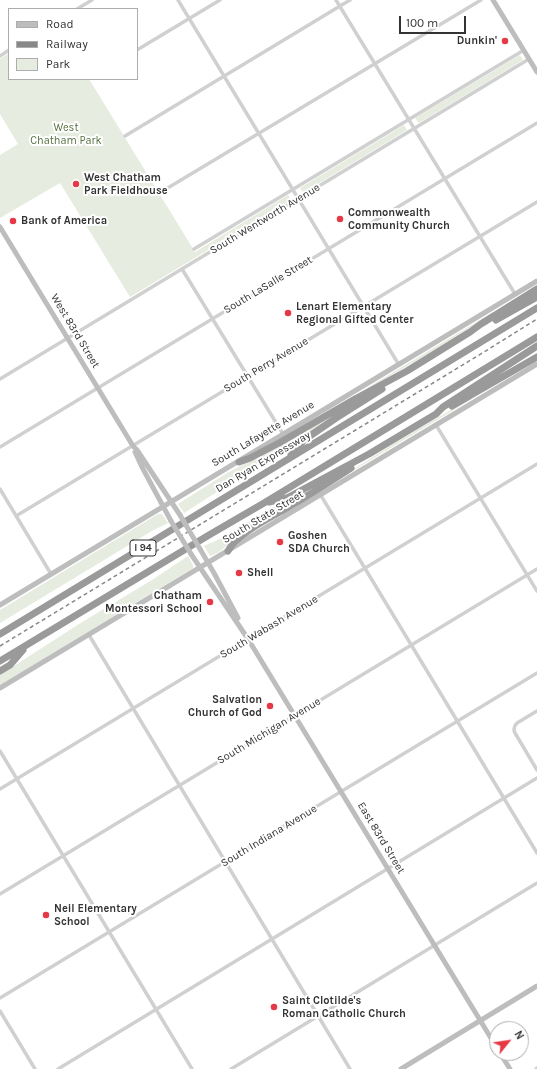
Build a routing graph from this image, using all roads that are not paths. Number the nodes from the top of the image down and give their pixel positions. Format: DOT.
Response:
graph roads {
  1 [pos="92,0"];
  2 [pos="178,0"];
  3 [pos="220,0"];
  4 [pos="336,0"];
  5 [pos="350,0"];
  6 [pos="481,0"];
  7 [pos="493,0"];
  8 [pos="340,6"];
  9 [pos="79,8"];
  10 [pos="189,18"];
  11 [pos="138,49"];
  12 [pos="524,50"];
  13 [pos="529,59"];
  14 [pos="375,64"];
  15 [pos="537,72"];
  16 [pos="224,76"];
  17 [pos="409,119"];
  18 [pos="537,123"];
  19 [pos="414,128"];
  20 [pos="259,134"];
  21 [pos="125,136"];
  22 [pos="445,179"];
  23 [pos="293,189"];
  24 [pos="161,192"];
  25 [pos="298,198"];
  26 [pos="537,202"];
  27 [pos="0,227"];
  28 [pos="480,237"];
  29 [pos="194,249"];
  30 [pos="329,249"];
  31 [pos="182,269"];
  32 [pos="537,281"];
  33 [pos="537,289"];
  34 [pos="515,294"];
  35 [pos="537,298"];
  36 [pos="364,306"];
  37 [pos="537,308"];
  38 [pos="213,319"];
  39 [pos="470,332"];
  40 [pos="537,337"];
  41 [pos="67,338"];
  42 [pos="537,346"];
  43 [pos="537,357"];
  44 [pos="537,364"];
  45 [pos="399,365"];
  46 [pos="407,371"];
  47 [pos="248,376"];
  48 [pos="0,379"];
  49 [pos="98,388"];
  50 [pos="436,414"];
  51 [pos="436,425"];
  52 [pos="283,434"];
  53 [pos="133,446"];
  54 [pos="0,447"];
  55 [pos="369,454"];
  56 [pos="285,461"];
  57 [pos="239,462"];
  58 [pos="537,464"];
  59 [pos="0,489"];
  60 [pos="320,494"];
  61 [pos="480,498"];
  62 [pos="171,501"];
  63 [pos="264,503"];
  64 [pos="163,506"];
  65 [pos="16,516"];
  66 [pos="228,551"];
  67 [pos="208,562"];
  68 [pos="200,568"];
  69 [pos="365,568"];
  70 [pos="537,569"];
  71 [pos="51,574"];
  72 [pos="527,575"];
  73 [pos="537,591"];
  74 [pos="0,605"];
  75 [pos="0,634"];
  76 [pos="89,635"];
  77 [pos="248,639"];
  78 [pos="28,644"];
  79 [pos="412,645"];
  80 [pos="0,661"];
  81 [pos="0,671"];
  82 [pos="537,673"];
  83 [pos="0,688"];
  84 [pos="133,708"];
  85 [pos="537,711"];
  86 [pos="295,716"];
  87 [pos="458,721"];
  88 [pos="0,751"];
  89 [pos="537,770"];
  90 [pos="537,778"];
  91 [pos="16,779"];
  92 [pos="179,785"];
  93 [pos="0,789"];
  94 [pos="341,792"];
  95 [pos="504,798"];
  96 [pos="537,852"];
  97 [pos="63,856"];
  98 [pos="225,862"];
  99 [pos="388,869"];
  100 [pos="537,883"];
  101 [pos="0,894"];
  102 [pos="109,932"];
  103 [pos="272,940"];
  104 [pos="435,946"];
  105 [pos="537,986"];
  106 [pos="0,998"];
  107 [pos="156,1009"];
  108 [pos="0,1011"];
  109 [pos="318,1016"];
  110 [pos="480,1021"];
  111 [pos="489,1035"];
  112 [pos="35,1069"];
  113 [pos="58,1069"];
  114 [pos="192,1069"];
  115 [pos="231,1069"];
  116 [pos="350,1069"];
  117 [pos="402,1069"];
  1 -- 9 [label="street"];
  2 -- 10 [label="street"];
  3 -- 10 [label="street"];
  4 -- 8 [label="street"];
  5 -- 8 [label="street"];
  6 -- 14 [label="street"];
  7 -- 12 [label="street"];
  8 -- 14 [label="street"];
  8 -- 16 [label="street"];
  10 -- 11 [label="street"];
  10 -- 16 [label="street"];
  12 -- 13 [label="street"];
  12 -- 17 [label="street, South Wentworth Avenue"];
  13 -- 15 [label="street"];
  13 -- 19 [label="street, South Wentworth Avenue"];
  14 -- 17 [label="street"];
  14 -- 20 [label="street"];
  16 -- 20 [label="street"];
  16 -- 21 [label="street"];
  17 -- 19 [label="street"];
  17 -- 23 [label="street, South Wentworth Avenue"];
  18 -- 22 [label="street, South LaSalle Street"];
  19 -- 22 [label="street"];
  19 -- 25 [label="street, South Wentworth Avenue"];
  20 -- 23 [label="street"];
  20 -- 24 [label="street"];
  22 -- 28 [label="street"];
  22 -- 30 [label="street, South LaSalle Street"];
  23 -- 25 [label="street"];
  23 -- 29 [label="street, South Wentworth Avenue"];
  25 -- 30 [label="street"];
  25 -- 31 [label="street, South Wentworth Avenue"];
  26 -- 28 [label="street, South Perry Avenue"];
  27 -- 41 [label="street, West 83rd Street"];
  28 -- 34 [label="street"];
  28 -- 36 [label="street, South Perry Avenue"];
  30 -- 36 [label="street"];
  30 -- 38 [label="street, South LaSalle Street"];
  31 -- 38 [label="street"];
  31 -- 41 [label="street, South Wentworth Avenue"];
  32 -- 34 [label="street, South Lafayette Avenue"];
  33 -- 39 [label="highway"];
  34 -- 45 [label="street, South Lafayette Avenue"];
  35 -- 39 [label="highway"];
  36 -- 45 [label="street"];
  36 -- 47 [label="street, South Perry Avenue"];
  37 -- 56 [label="highway, Dan Ryan Expressway / I 94"];
  38 -- 47 [label="street"];
  38 -- 49 [label="street, South LaSalle Street"];
  39 -- 46 [label="highway"];
  40 -- 63 [label="highway, I 94"];
  41 -- 48 [label="street, South Wentworth Avenue"];
  41 -- 49 [label="street, West 83rd Street"];
  42 -- 50 [label="highway"];
  43 -- 50 [label="highway"];
  44 -- 51 [label="street, South State Street"];
  45 -- 52 [label="street, South Lafayette Avenue"];
  46 -- 56 [label="highway"];
  46 -- 57 [label="highway"];
  47 -- 52 [label="street"];
  47 -- 53 [label="street, South Perry Avenue"];
  49 -- 53 [label="street, West 83rd Street"];
  49 -- 54 [label="street, South LaSalle Street"];
  50 -- 55 [label="highway"];
  51 -- 60 [label="street, South State Street"];
  51 -- 61 [label="street"];
  52 -- 57 [label="street, South Lafayette Avenue"];
  53 -- 62 [label="street, West 83rd Street"];
  53 -- 64 [label="street, West 83rd Street"];
  53 -- 65 [label="street, South Perry Avenue"];
  55 -- 63 [label="highway"];
  55 -- 66 [label="highway"];
  56 -- 75 [label="highway, Dan Ryan Expressway / I 94"];
  57 -- 62 [label="street, South Lafayette Avenue"];
  58 -- 61 [label="street, South Wabash Avenue"];
  59 -- 65 [label="street"];
  60 -- 66 [label="street, South State Street"];
  60 -- 69 [label="street"];
  61 -- 69 [label="street, South Wabash Avenue"];
  61 -- 72 [label="street"];
  62 -- 64 [label="street, South Lafayette Avenue"];
  62 -- 67 [label="street, West 83rd Street, bridge"];
  63 -- 78 [label="highway, I 94"];
  64 -- 68 [label="street, West 83rd Street, bridge"];
  64 -- 71 [label="street, South Lafayette Avenue"];
  65 -- 71 [label="street"];
  66 -- 67 [label="street, South State Street"];
  67 -- 68 [label="street, South State Street"];
  67 -- 77 [label="street, East 83rd Street"];
  68 -- 76 [label="street, South State Street"];
  68 -- 77 [label="street, East 83rd Street"];
  69 -- 77 [label="street, South Wabash Avenue"];
  69 -- 79 [label="street"];
  70 -- 72 [label="street, South Michigan Avenue"];
  71 -- 74 [label="street, South Lafayette Avenue"];
  72 -- 73 [label="street"];
  72 -- 79 [label="street, South Michigan Avenue"];
  76 -- 83 [label="street, South State Street"];
  76 -- 84 [label="street"];
  77 -- 84 [label="street, South Wabash Avenue"];
  77 -- 86 [label="street, East 83rd Street"];
  78 -- 80 [label="highway, I 94"];
  78 -- 81 [label="highway"];
  79 -- 86 [label="street, South Michigan Avenue"];
  79 -- 87 [label="street"];
  82 -- 87 [label="street, South Indiana Avenue"];
  84 -- 91 [label="street, South Wabash Avenue"];
  84 -- 92 [label="street"];
  85 -- 89 [label="street"];
  86 -- 92 [label="street, South Michigan Avenue"];
  86 -- 94 [label="street, East 83rd Street"];
  87 -- 94 [label="street, South Indiana Avenue"];
  87 -- 95 [label="street"];
  88 -- 91 [label="street"];
  90 -- 95 [label="street"];
  91 -- 93 [label="street, South Wabash Avenue"];
  91 -- 97 [label="street"];
  92 -- 97 [label="street, South Michigan Avenue"];
  92 -- 98 [label="street"];
  94 -- 98 [label="street, South Indiana Avenue"];
  94 -- 99 [label="street, East 83rd Street"];
  95 -- 96 [label="street"];
  95 -- 99 [label="street"];
  97 -- 101 [label="street, South Michigan Avenue"];
  97 -- 102 [label="street"];
  98 -- 102 [label="street, South Indiana Avenue"];
  98 -- 103 [label="street"];
  99 -- 103 [label="street"];
  99 -- 104 [label="street, East 83rd Street"];
  100 -- 104 [label="street"];
  102 -- 106 [label="street, South Indiana Avenue"];
  102 -- 107 [label="street"];
  103 -- 107 [label="street"];
  103 -- 109 [label="street"];
  104 -- 109 [label="street"];
  104 -- 110 [label="street, East 83rd Street"];
  105 -- 110 [label="street"];
  107 -- 113 [label="street"];
  107 -- 114 [label="street"];
  108 -- 112 [label="street"];
  109 -- 115 [label="street"];
  109 -- 116 [label="street"];
  110 -- 111 [label="street, East 83rd Street"];
  110 -- 117 [label="street"];
}
